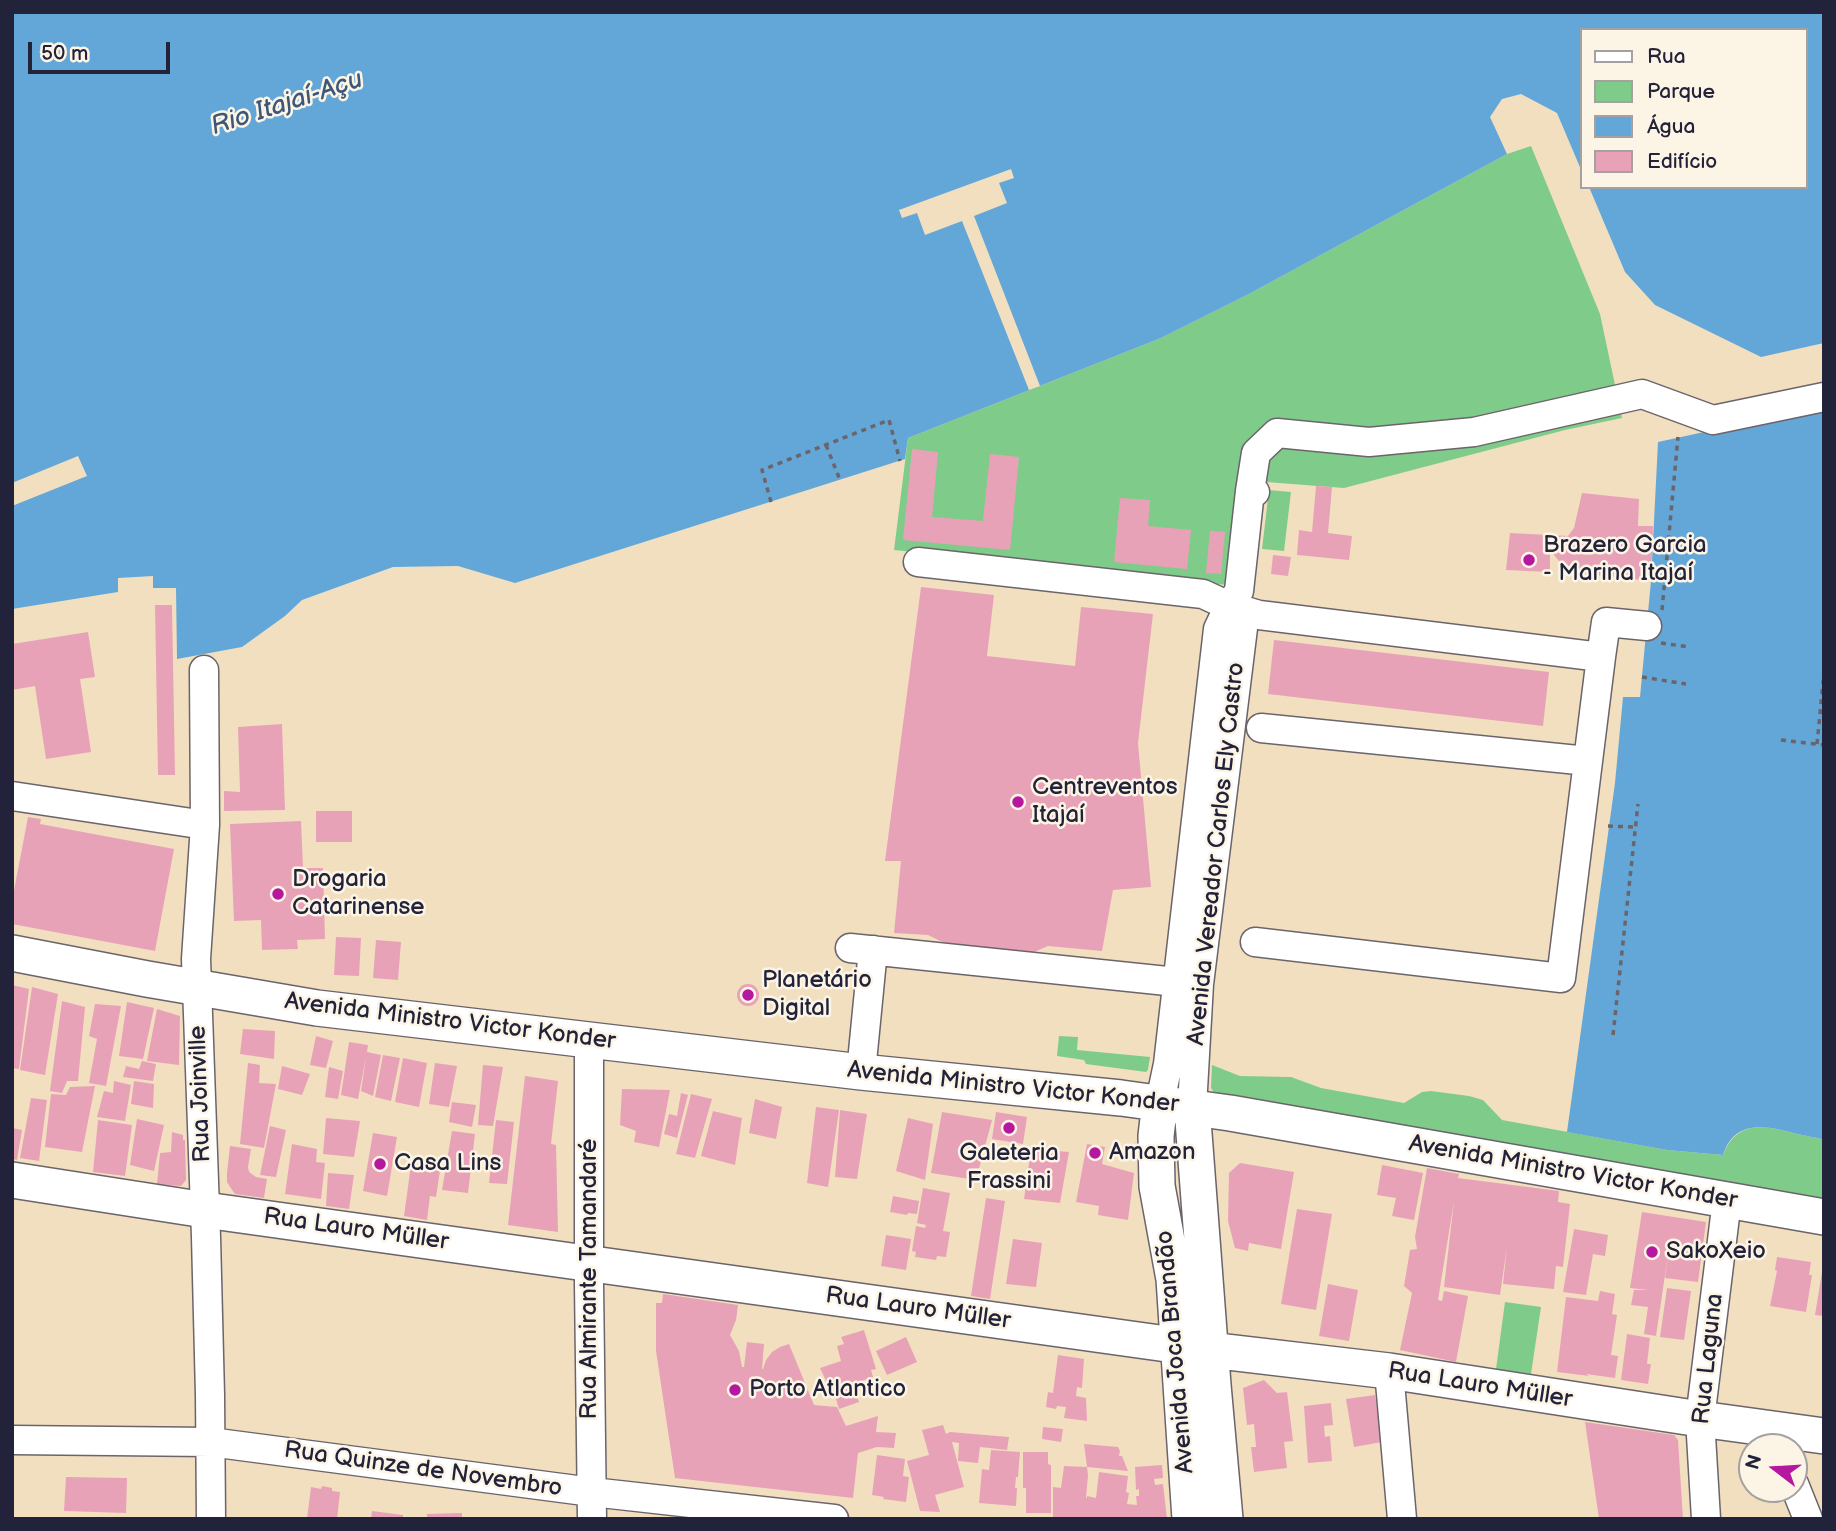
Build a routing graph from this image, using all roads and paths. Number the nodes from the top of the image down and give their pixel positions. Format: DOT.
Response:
graph roads {
  1 [pos="1824,397"];
  2 [pos="1678,437"];
  3 [pos="826,445"];
  4 [pos="900,461"];
  5 [pos="840,480"];
  6 [pos="771,502"];
  7 [pos="918,562"];
  8 [pos="1229,606"];
  9 [pos="1655,627"];
  10 [pos="1689,647"];
  11 [pos="1601,657"];
  12 [pos="204,670"];
  13 [pos="1824,673"];
  14 [pos="1642,677"];
  15 [pos="1686,684"];
  16 [pos="1262,728"];
  17 [pos="1781,740"];
  18 [pos="1817,744"];
  19 [pos="1824,745"];
  20 [pos="1588,761"];
  21 [pos="12,796"];
  22 [pos="1638,804"];
  23 [pos="205,825"];
  24 [pos="1608,826"];
  25 [pos="1635,828"];
  26 [pos="1255,942"];
  27 [pos="12,953"];
  28 [pos="1188,983"];
  29 [pos="198,988"];
  30 [pos="1613,1035"];
  31 [pos="589,1039"];
  32 [pos="861,1072"];
  33 [pos="1176,1105"];
  34 [pos="12,1180"];
  35 [pos="1198,1180"];
  36 [pos="1157,1186"];
  37 [pos="1727,1200"];
  38 [pos="205,1210"];
  39 [pos="1824,1217"];
  40 [pos="589,1263"];
  41 [pos="1194,1348"];
  42 [pos="1389,1371"];
  43 [pos="1700,1419"];
  44 [pos="1757,1433"];
  45 [pos="12,1440"];
  46 [pos="210,1442"];
  47 [pos="592,1506"];
  48 [pos="211,1519"];
  49 [pos="834,1519"];
  50 [pos="1190,1519"];
  51 [pos="1224,1519"];
  52 [pos="1402,1519"];
  53 [pos="1706,1519"];
  1 -- 8 [label="street"];
  2 -- 9 [label="path"];
  3 -- 4 [label="path"];
  3 -- 5 [label="path"];
  3 -- 6 [label="path"];
  7 -- 8 [label="street"];
  8 -- 11 [label="street"];
  8 -- 28 [label="street, Avenida Vereador Carlos Ely Castro"];
  9 -- 10 [label="path"];
  9 -- 11 [label="street"];
  11 -- 20 [label="street"];
  12 -- 23 [label="street, Rua Joinville"];
  13 -- 18 [label="path"];
  14 -- 15 [label="path"];
  16 -- 20 [label="street"];
  17 -- 18 [label="path"];
  18 -- 19 [label="path"];
  20 -- 26 [label="street"];
  21 -- 23 [label="street"];
  22 -- 25 [label="path"];
  23 -- 29 [label="street, Rua Joinville"];
  24 -- 25 [label="path"];
  25 -- 30 [label="path"];
  27 -- 29 [label="main road, Avenida Ministro Victor Konder"];
  28 -- 32 [label="street"];
  28 -- 33 [label="street, Avenida Vereador Carlos Ely Castro"];
  29 -- 31 [label="main road, Avenida Ministro Victor Konder"];
  29 -- 38 [label="street, Rua Joinville"];
  31 -- 32 [label="main road, Avenida Ministro Victor Konder"];
  31 -- 40 [label="street, Rua Almirante Tamandaré"];
  32 -- 33 [label="main road, Avenida Ministro Victor Konder"];
  33 -- 35 [label="main road, Avenida Joca Brandão"];
  33 -- 36 [label="main road, Avenida Joca Brandão"];
  33 -- 37 [label="main road, Avenida Ministro Victor Konder"];
  34 -- 38 [label="main road, Rua Lauro Müller"];
  35 -- 36 [label="main road"];
  35 -- 41 [label="main road, Avenida Joca Brandão"];
  36 -- 41 [label="main road, Avenida Joca Brandão"];
  37 -- 39 [label="main road, Avenida Ministro Victor Konder"];
  37 -- 43 [label="street, Rua Laguna"];
  38 -- 40 [label="main road, Rua Lauro Müller"];
  38 -- 46 [label="street, Rua Joinville"];
  40 -- 41 [label="main road, Rua Lauro Müller"];
  40 -- 47 [label="street, Rua Almirante Tamandaré"];
  41 -- 42 [label="main road, Rua Lauro Müller"];
  41 -- 50 [label="main road, Avenida Joca Brandão"];
  41 -- 51 [label="main road, Avenida Joca Brandão"];
  42 -- 43 [label="main road, Rua Lauro Müller"];
  42 -- 52 [label="street"];
  43 -- 44 [label="main road, Rua Lauro Müller"];
  43 -- 53 [label="street, Rua Laguna"];
  45 -- 46 [label="street, Rua Quinze de Novembro"];
  46 -- 47 [label="street, Rua Quinze de Novembro"];
  46 -- 48 [label="street, Rua Joinville"];
  47 -- 49 [label="street, Rua Quinze de Novembro"];
}
